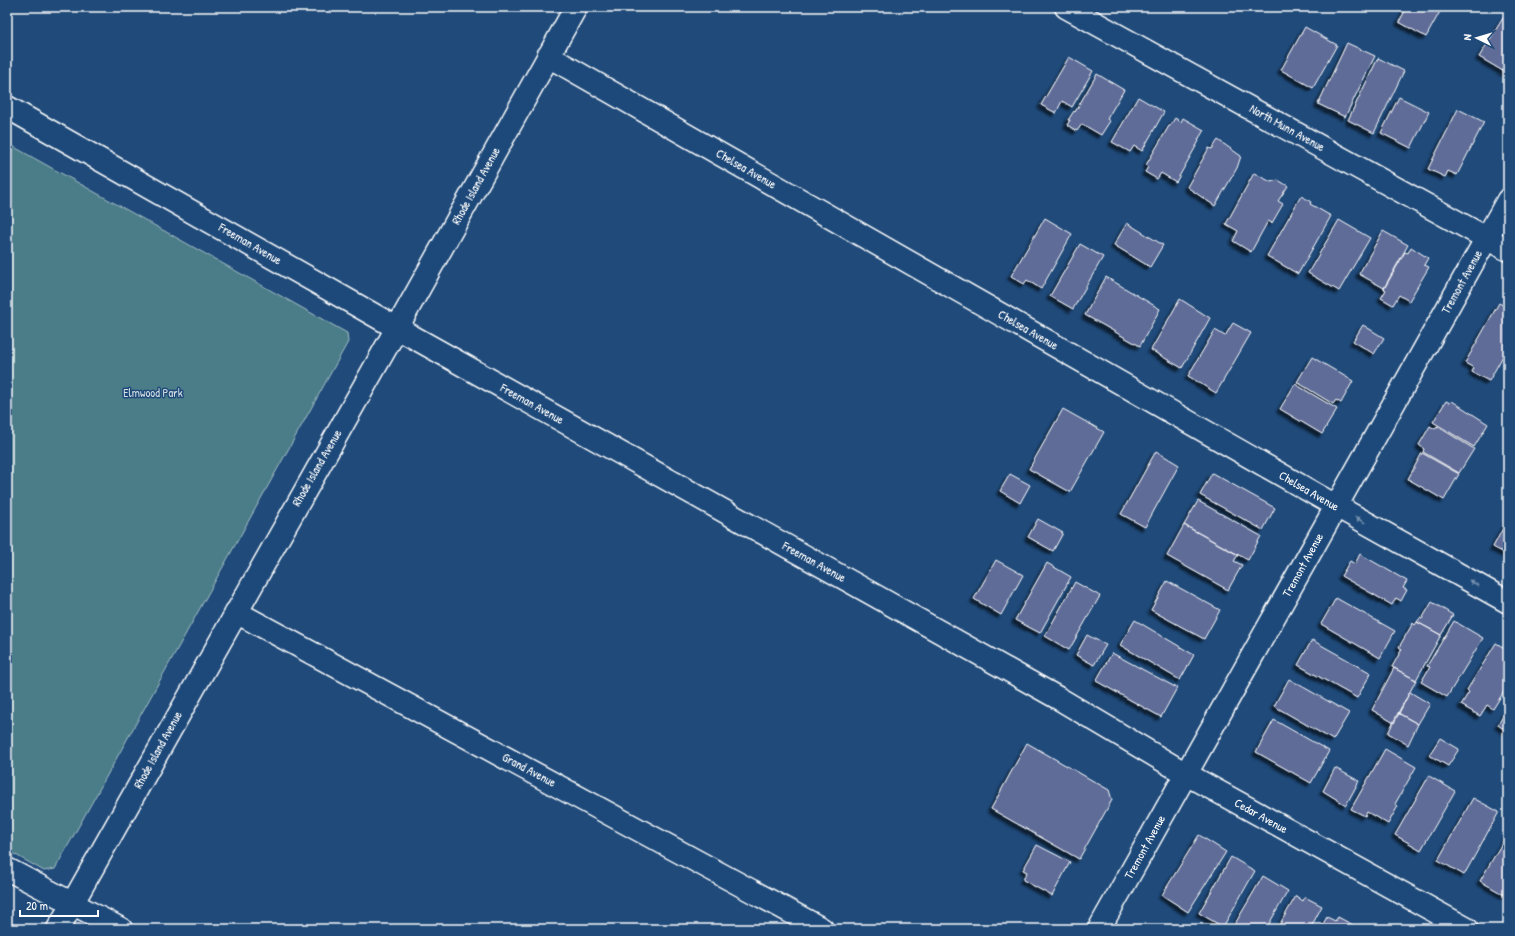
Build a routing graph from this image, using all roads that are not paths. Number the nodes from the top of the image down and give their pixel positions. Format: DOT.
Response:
graph roads {
  1 [pos="576,7"];
  2 [pos="1066,7"];
  3 [pos="548,56"];
  4 [pos="7,107"];
  5 [pos="1508,200"];
  6 [pos="1487,238"];
  7 [pos="1508,250"];
  8 [pos="397,328"];
  9 [pos="1336,506"];
  10 [pos="1508,602"];
  11 [pos="236,612"];
  12 [pos="1058,698"];
  13 [pos="1186,774"];
  14 [pos="7,869"];
  15 [pos="72,904"];
  16 [pos="58,929"];
  17 [pos="121,929"];
  18 [pos="822,929"];
  19 [pos="1099,929"];
  20 [pos="1467,929"];
  1 -- 3 [label="street, Rhode Island Avenue"];
  2 -- 6 [label="street, North Munn Avenue"];
  3 -- 8 [label="street, Rhode Island Avenue"];
  3 -- 9 [label="street, Chelsea Avenue"];
  4 -- 8 [label="street, Freeman Avenue"];
  5 -- 6 [label="street, Tremont Avenue"];
  6 -- 7 [label="street, North Munn Avenue"];
  6 -- 9 [label="street, Tremont Avenue"];
  8 -- 11 [label="street, Rhode Island Avenue"];
  8 -- 12 [label="street, Freeman Avenue"];
  10 -- 9 [label="street, Chelsea Avenue, one-way"];
  9 -- 13 [label="street, Tremont Avenue"];
  11 -- 15 [label="street, Rhode Island Avenue"];
  11 -- 18 [label="street, Grand Avenue"];
  12 -- 13 [label="street, Cedar Avenue"];
  13 -- 19 [label="street, Tremont Avenue"];
  13 -- 20 [label="street, Cedar Avenue"];
  14 -- 15 [label="street"];
  15 -- 16 [label="street, Rhode Island Avenue"];
  15 -- 17 [label="street"];
}
